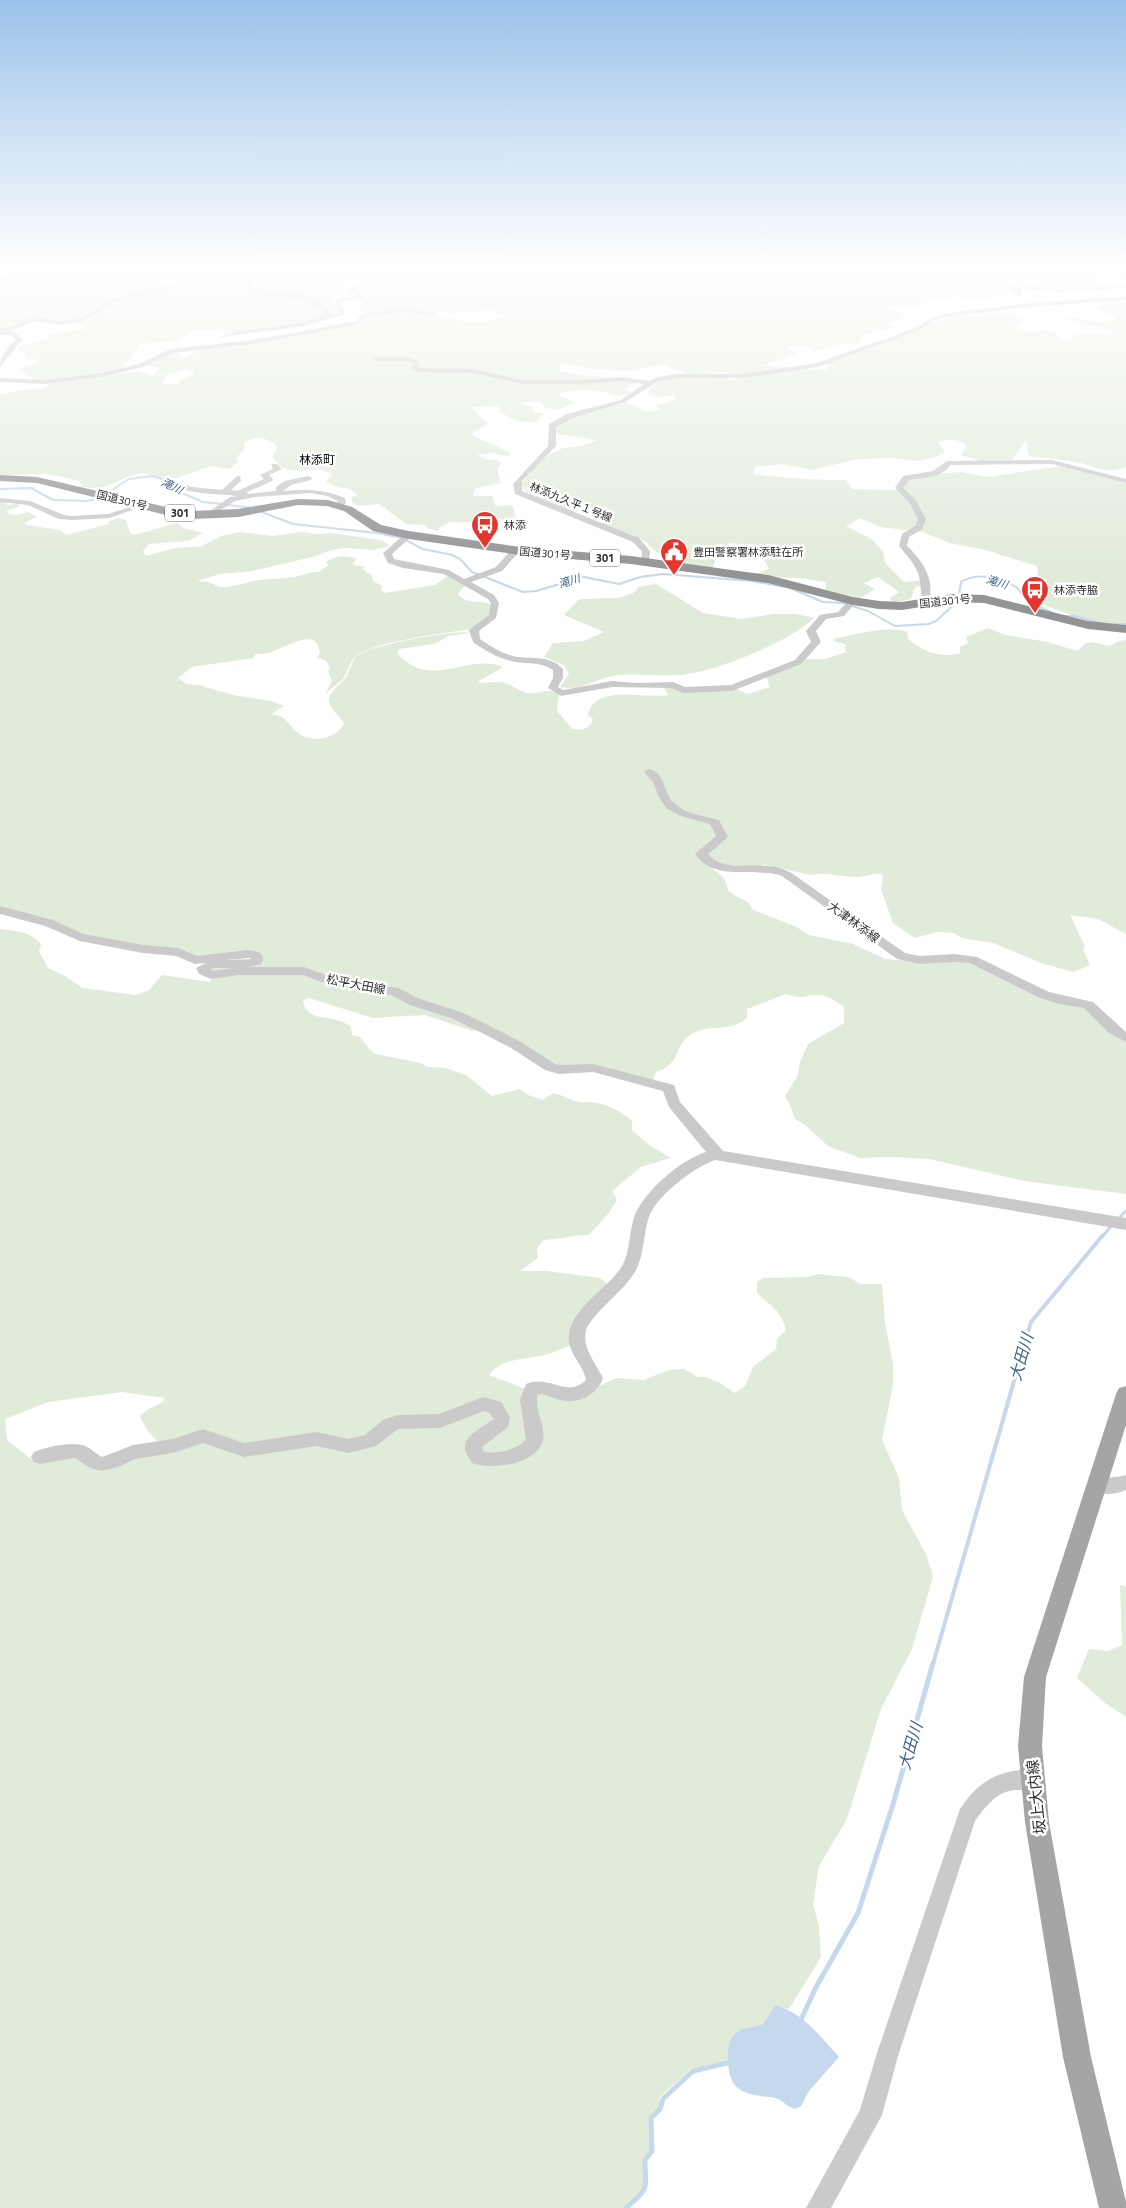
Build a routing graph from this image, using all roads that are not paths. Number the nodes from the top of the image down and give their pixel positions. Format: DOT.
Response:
graph roads {
  1 [pos="133,368"];
  2 [pos="415,368"];
  3 [pos="797,368"];
  4 [pos="0,380"];
  5 [pos="649,382"];
  6 [pos="274,466"];
  7 [pos="0,478"];
  8 [pos="237,478"];
  9 [pos="308,478"];
  10 [pos="1126,481"];
  11 [pos="173,483"];
  12 [pos="225,491"];
  13 [pos="238,493"];
  14 [pos="280,493"];
  15 [pos="255,495"];
  16 [pos="0,500"];
  17 [pos="143,505"];
  18 [pos="338,505"];
  19 [pos="210,515"];
  20 [pos="404,538"];
  21 [pos="516,551"];
  22 [pos="645,562"];
  23 [pos="466,581"];
  24 [pos="853,601"];
  25 [pos="929,602"];
  26 [pos="1126,629"];
  27 [pos="649,772"];
  28 [pos="0,910"];
  29 [pos="1126,1038"];
  30 [pos="716,1154"];
  31 [pos="1126,1224"];
  32 [pos="1126,1394"];
  33 [pos="40,1456"];
  34 [pos="1126,1482"];
  35 [pos="1096,1486"];
  36 [pos="1032,1780"];
  37 [pos="818,2208"];
  38 [pos="1113,2208"];
  1 -- 4 [label="street"];
  2 -- 5 [label="street"];
  3 -- 5 [label="street, 林添九久平１号線"];
  5 -- 22 [label="street, 林添九久平１号線"];
  6 -- 13 [label="street"];
  7 -- 17 [label="highway, 国道301号 / 301"];
  8 -- 12 [label="street"];
  9 -- 14 [label="street"];
  10 -- 25 [label="street"];
  11 -- 12 [label="street"];
  12 -- 13 [label="street"];
  13 -- 15 [label="street"];
  14 -- 15 [label="street"];
  14 -- 18 [label="street"];
  15 -- 19 [label="street"];
  16 -- 17 [label="street"];
  17 -- 19 [label="highway, 国道301号 / 301"];
  18 -- 19 [label="highway, 国道301号 / 301"];
  18 -- 20 [label="highway, 国道301号 / 301"];
  20 -- 21 [label="highway, 国道301号 / 301"];
  20 -- 23 [label="street"];
  21 -- 22 [label="highway, 国道301号 / 301"];
  21 -- 23 [label="street"];
  22 -- 24 [label="highway, 国道301号 / 301"];
  23 -- 24 [label="street"];
  24 -- 25 [label="highway, 国道301号 / 301"];
  25 -- 26 [label="highway, 国道301号 / 301"];
  27 -- 29 [label="street, 大津林添線"];
  28 -- 30 [label="street, 松平大田線"];
  30 -- 31 [label="street"];
  30 -- 33 [label="street"];
  32 -- 35 [label="main road, 坂上大内線"];
  34 -- 35 [label="street"];
  35 -- 36 [label="main road, 坂上大内線"];
  36 -- 37 [label="street"];
  36 -- 38 [label="main road, 坂上大内線"];
}
